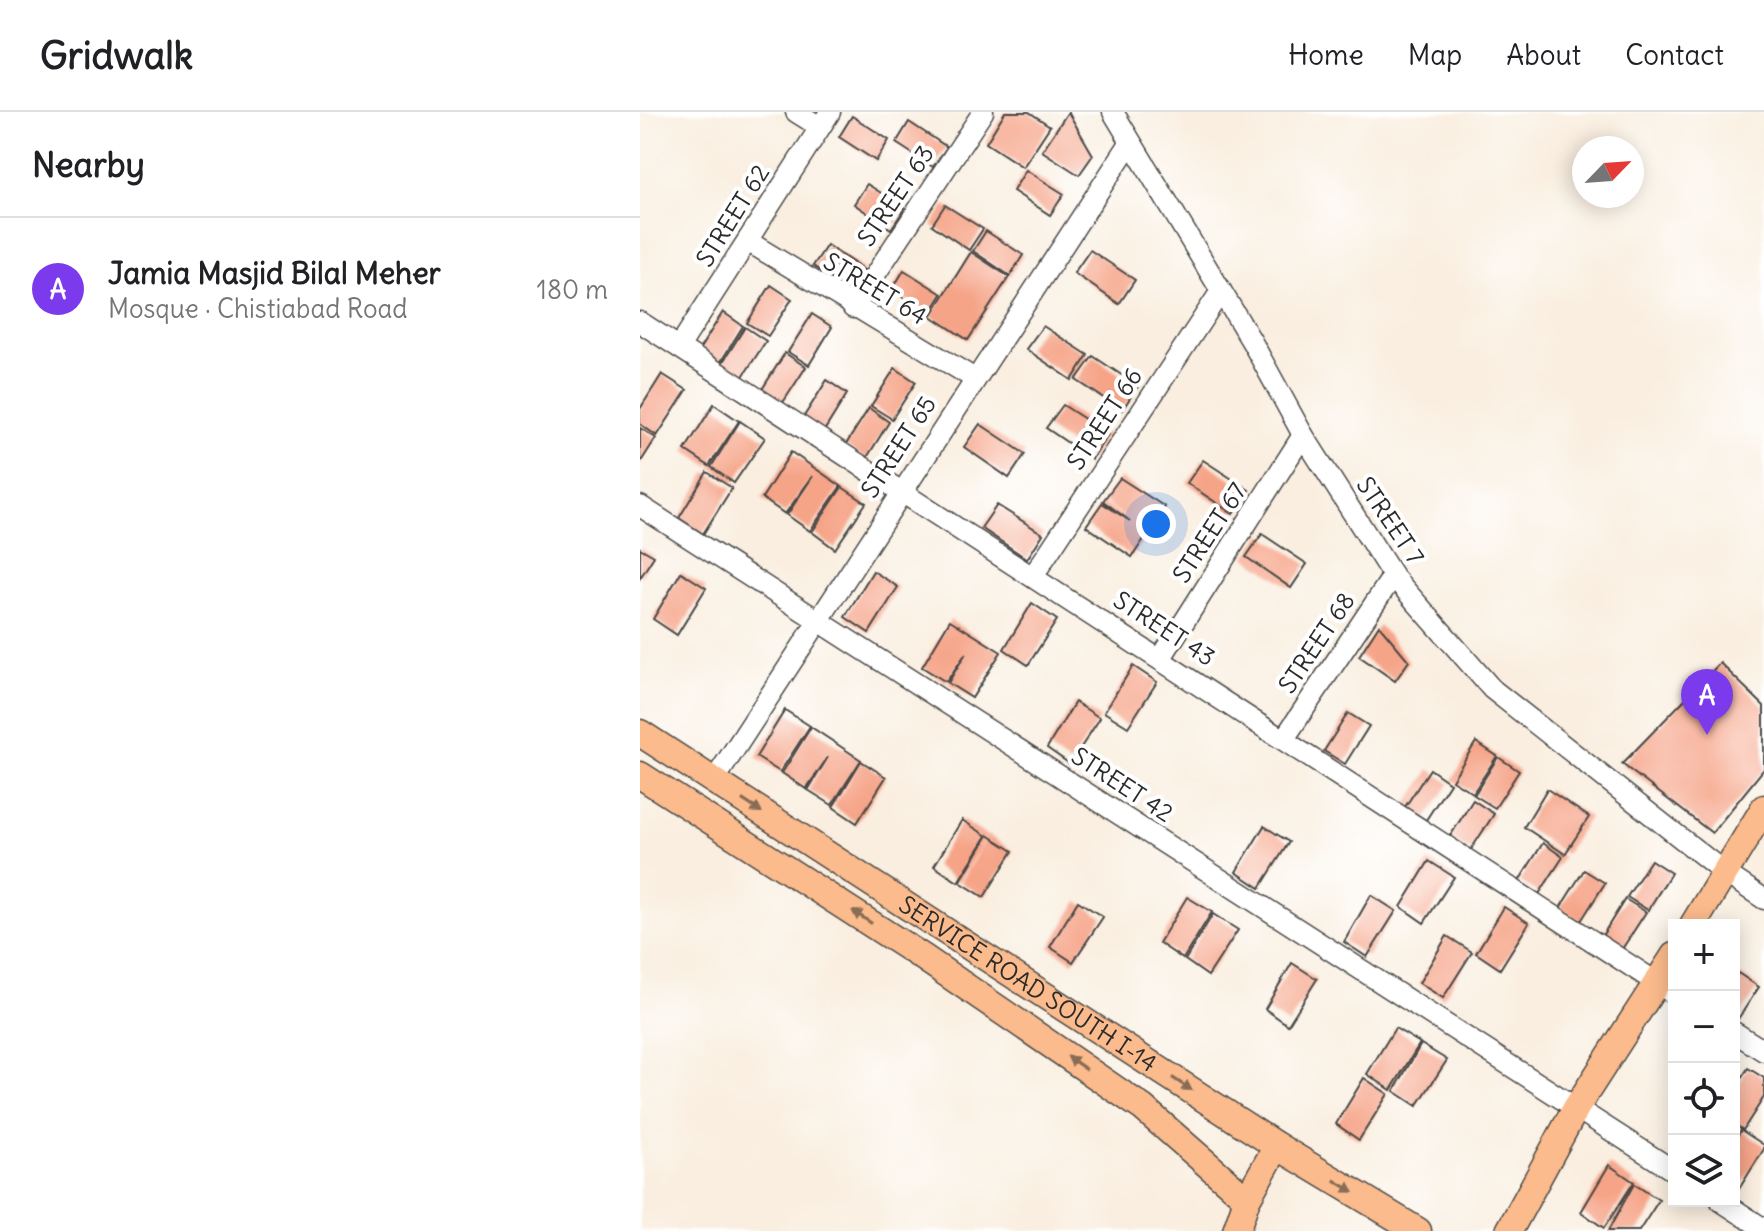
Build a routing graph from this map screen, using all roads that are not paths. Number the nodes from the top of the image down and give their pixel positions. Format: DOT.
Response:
graph roads {
  1 [pos="796,112"];
  2 [pos="983,112"];
  3 [pos="1113,112"];
  4 [pos="825,119"];
  5 [pos="1130,143"];
  6 [pos="749,242"];
  7 [pos="1221,291"];
  8 [pos="853,308"];
  9 [pos="640,322"];
  10 [pos="679,347"];
  11 [pos="975,379"];
  12 [pos="1303,435"];
  13 [pos="900,491"];
  14 [pos="640,506"];
  15 [pos="1033,576"];
  16 [pos="1393,576"];
  17 [pos="818,620"];
  18 [pos="1161,658"];
  19 [pos="640,733"];
  20 [pos="1284,739"];
  21 [pos="640,775"];
  22 [pos="714,781"];
  23 [pos="1764,808"];
  24 [pos="1725,873"];
  25 [pos="1764,899"];
  26 [pos="1697,919"];
  27 [pos="1666,988"];
  28 [pos="1740,1036"];
  29 [pos="1764,1051"];
  30 [pos="1576,1108"];
  31 [pos="1277,1146"];
  32 [pos="1668,1167"];
  33 [pos="1247,1199"];
  34 [pos="1730,1207"];
  35 [pos="1764,1229"];
  36 [pos="1236,1231"];
  37 [pos="1418,1231"];
  38 [pos="1509,1231"];
  1 -- 4 [label="street"];
  2 -- 8 [label="street, STREET 63"];
  3 -- 5 [label="street, STREET 7"];
  4 -- 6 [label="street, STREET 62"];
  5 -- 7 [label="street, STREET 7"];
  5 -- 11 [label="street, STREET 65"];
  6 -- 8 [label="street, STREET 64"];
  6 -- 10 [label="street, STREET 62"];
  7 -- 12 [label="street, STREET 7"];
  7 -- 15 [label="street, STREET 66"];
  8 -- 11 [label="street, STREET 64"];
  9 -- 10 [label="street, STREET 43"];
  10 -- 13 [label="street, STREET 43"];
  11 -- 13 [label="street, STREET 65"];
  12 -- 16 [label="street, STREET 7"];
  12 -- 18 [label="street, STREET 67"];
  13 -- 15 [label="street, STREET 43"];
  13 -- 17 [label="street, STREET 65"];
  14 -- 17 [label="street, STREET 42"];
  15 -- 18 [label="street, STREET 43"];
  16 -- 20 [label="street, STREET 68"];
  16 -- 24 [label="street, STREET 7"];
  17 -- 22 [label="street, STREET 65"];
  17 -- 30 [label="street, STREET 42"];
  18 -- 20 [label="street, STREET 43"];
  19 -- 22 [label="main road, SERVICE ROAD SOUTH I-14"];
  20 -- 27 [label="street, STREET 43"];
  33 -- 21 [label="main road, SERVICE ROAD SOUTH I-14, one-way"];
  22 -- 31 [label="main road, SERVICE ROAD SOUTH I-14, one-way"];
  23 -- 24 [label="main road"];
  24 -- 25 [label="street, STREET 7"];
  24 -- 26 [label="main road"];
  27 -- 30 [label="main road"];
  28 -- 29 [label="street"];
  30 -- 32 [label="street, STREET 42"];
  30 -- 38 [label="main road"];
  31 -- 33 [label="main road"];
  31 -- 37 [label="main road, SERVICE ROAD SOUTH I-14, one-way"];
  33 -- 36 [label="main road"];
  34 -- 35 [label="street"];
}
